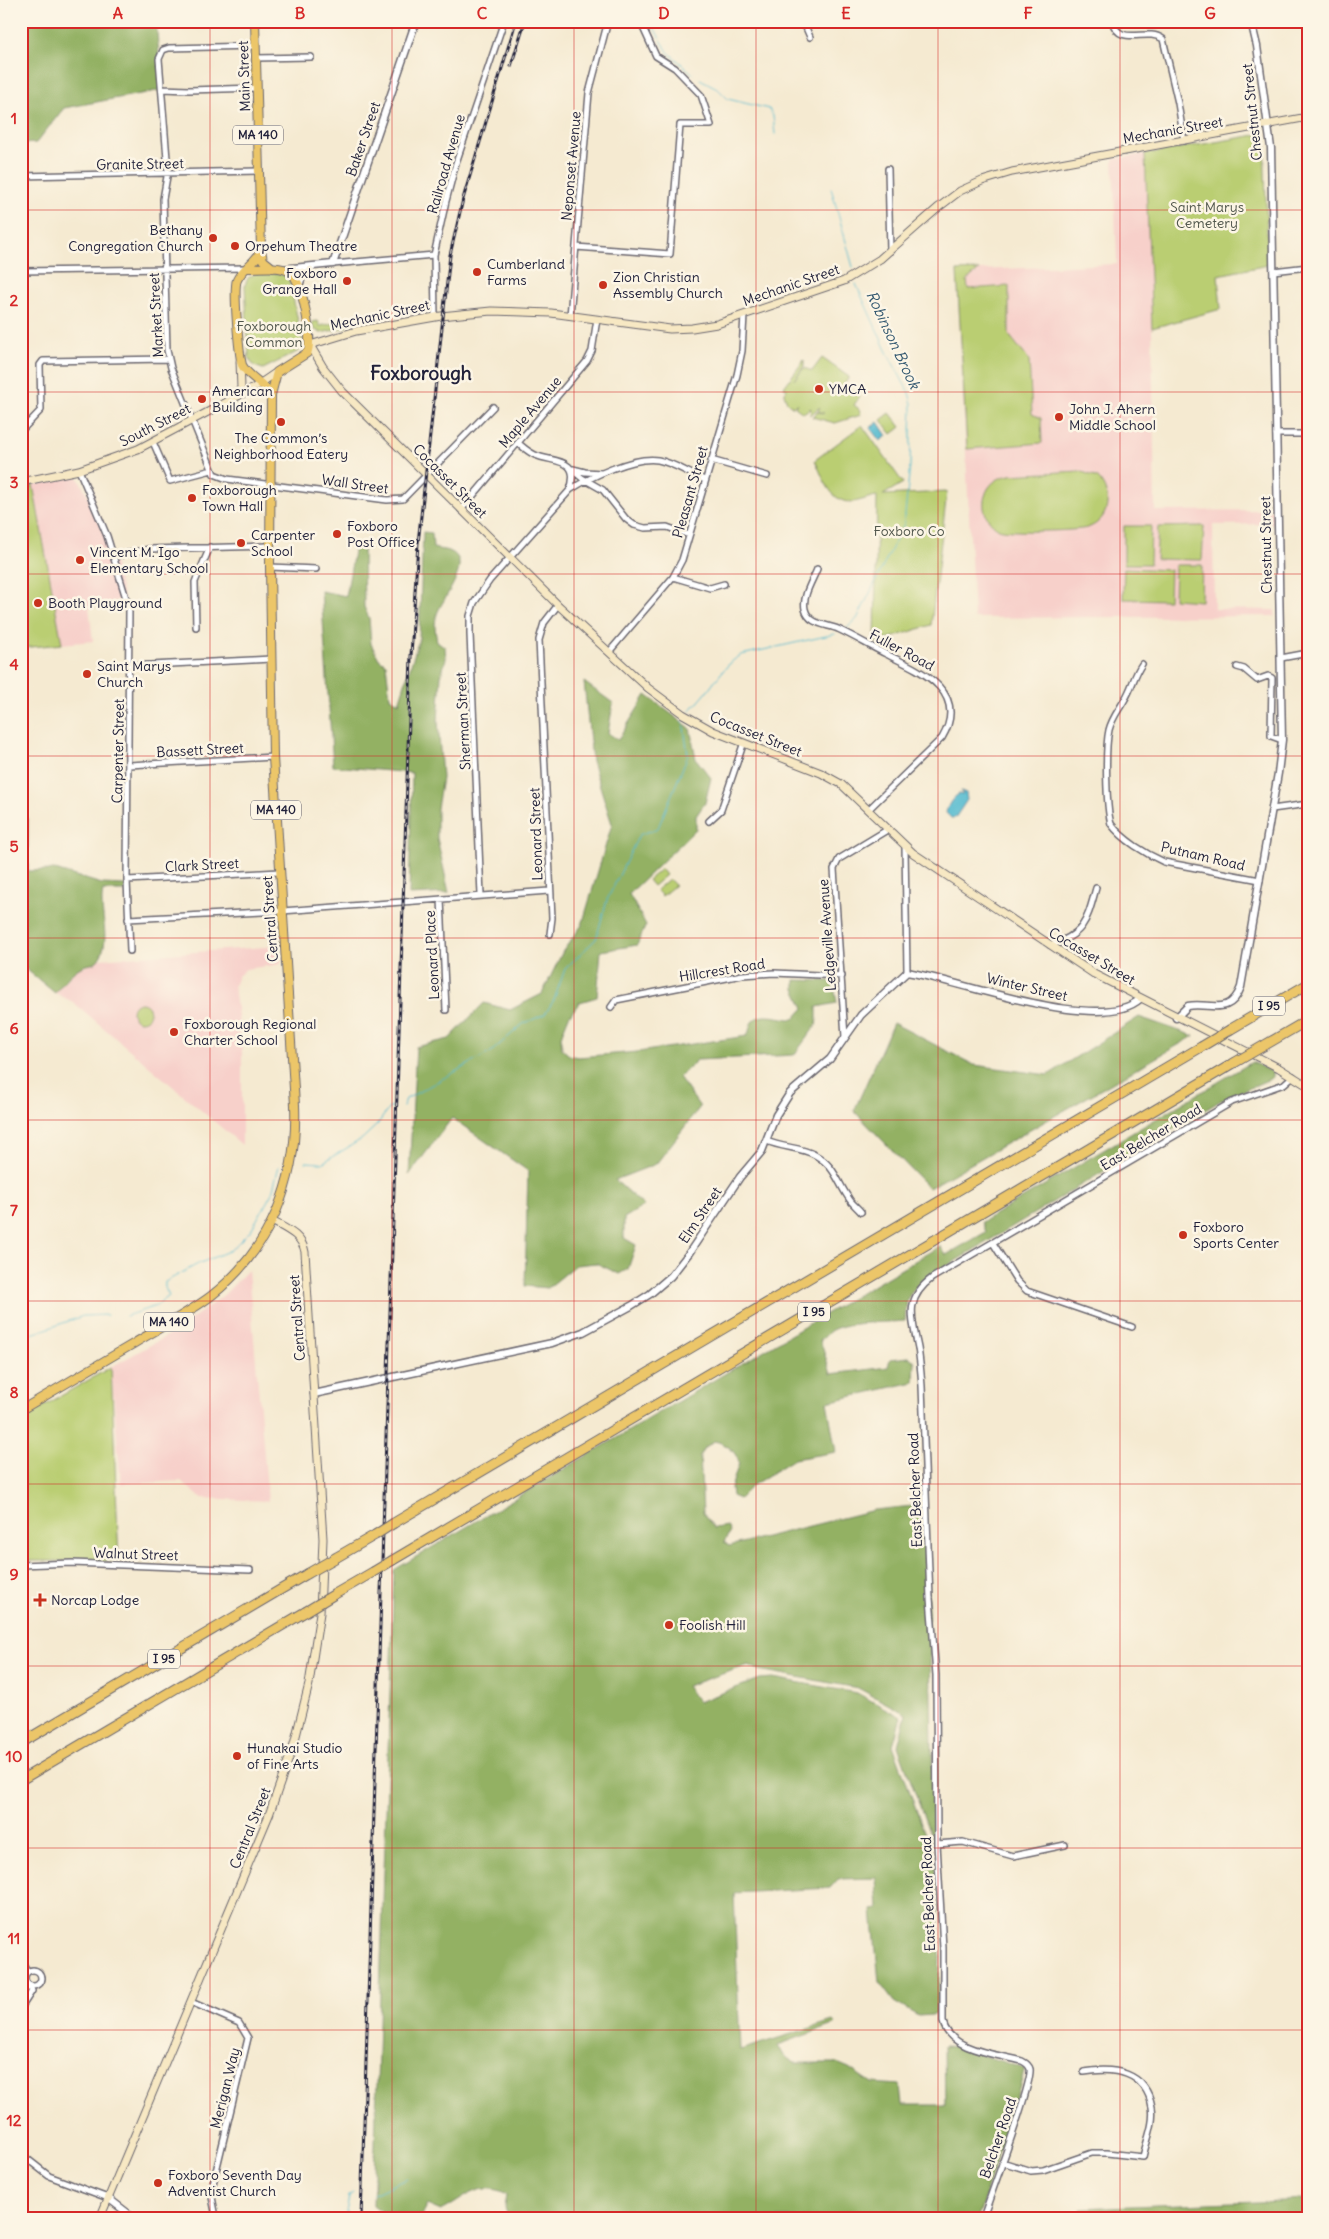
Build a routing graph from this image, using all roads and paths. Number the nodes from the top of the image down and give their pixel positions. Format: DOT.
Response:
graph roads {
  1 [pos="255,21"];
  2 [pos="416,21"];
  3 [pos="504,21"];
  4 [pos="608,21"];
  5 [pos="640,21"];
  6 [pos="803,21"];
  7 [pos="1112,21"];
  8 [pos="1251,21"];
  9 [pos="810,37"];
  10 [pos="255,46"];
  11 [pos="311,57"];
  12 [pos="256,58"];
  13 [pos="256,88"];
  14 [pos="162,89"];
  15 [pos="1308,117"];
  16 [pos="1269,125"];
  17 [pos="1184,141"];
  18 [pos="888,169"];
  19 [pos="259,172"];
  20 [pos="167,175"];
  21 [pos="21,176"];
  22 [pos="576,248"];
  23 [pos="261,250"];
  24 [pos="890,251"];
  25 [pos="434,255"];
  26 [pos="333,264"];
  27 [pos="316,266"];
  28 [pos="1308,267"];
  29 [pos="164,268"];
  30 [pos="248,268"];
  31 [pos="279,269"];
  32 [pos="21,271"];
  33 [pos="1273,271"];
  34 [pos="300,286"];
  35 [pos="744,315"];
  36 [pos="570,316"];
  37 [pos="435,317"];
  38 [pos="596,319"];
  39 [pos="310,345"];
  40 [pos="240,358"];
  41 [pos="168,359"];
  42 [pos="277,372"];
  43 [pos="261,382"];
  44 [pos="271,395"];
  45 [pos="233,397"];
  46 [pos="493,407"];
  47 [pos="192,420"];
  48 [pos="21,431"];
  49 [pos="1276,434"];
  50 [pos="1308,434"];
  51 [pos="153,442"];
  52 [pos="518,443"];
  53 [pos="711,460"];
  54 [pos="570,468"];
  55 [pos="79,470"];
  56 [pos="212,470"];
  57 [pos="604,473"];
  58 [pos="427,475"];
  59 [pos="767,476"];
  60 [pos="587,480"];
  61 [pos="705,480"];
  62 [pos="21,482"];
  63 [pos="270,484"];
  64 [pos="570,490"];
  65 [pos="461,510"];
  66 [pos="689,535"];
  67 [pos="270,546"];
  68 [pos="210,547"];
  69 [pos="115,556"];
  70 [pos="510,558"];
  71 [pos="270,567"];
  72 [pos="316,569"];
  73 [pos="818,569"];
  74 [pos="673,577"];
  75 [pos="724,584"];
  76 [pos="558,606"];
  77 [pos="196,627"];
  78 [pos="609,652"];
  79 [pos="1308,653"];
  80 [pos="1281,658"];
  81 [pos="270,659"];
  82 [pos="1142,664"];
  83 [pos="130,666"];
  84 [pos="1237,668"];
  85 [pos="1282,740"];
  86 [pos="744,745"];
  87 [pos="273,757"];
  88 [pos="129,765"];
  89 [pos="1308,804"];
  90 [pos="1272,809"];
  91 [pos="868,810"];
  92 [pos="709,821"];
  93 [pos="887,830"];
  94 [pos="905,847"];
  95 [pos="279,872"];
  96 [pos="127,880"];
  97 [pos="1260,880"];
  98 [pos="1096,888"];
  99 [pos="549,891"];
  100 [pos="481,896"];
  101 [pos="441,899"];
  102 [pos="282,911"];
  103 [pos="128,919"];
  104 [pos="550,934"];
  105 [pos="1049,945"];
  106 [pos="130,951"];
  107 [pos="907,972"];
  108 [pos="842,976"];
  109 [pos="1308,984"];
  110 [pos="1140,999"];
  111 [pos="612,1008"];
  112 [pos="446,1010"];
  113 [pos="1176,1018"];
  114 [pos="1308,1020"];
  115 [pos="845,1037"];
  116 [pos="1293,1076"];
  117 [pos="1308,1086"];
  118 [pos="767,1141"];
  119 [pos="861,1212"];
  120 [pos="272,1221"];
  121 [pos="993,1243"];
  122 [pos="1132,1327"];
  123 [pos="314,1394"];
  124 [pos="21,1410"];
  125 [pos="21,1565"];
  126 [pos="250,1570"];
  127 [pos="21,1743"];
  128 [pos="21,1780"];
  129 [pos="937,1844"];
  130 [pos="1065,1845"];
  131 [pos="21,1961"];
  132 [pos="28,1972"];
  133 [pos="30,1987"];
  134 [pos="21,2001"];
  135 [pos="191,2002"];
  136 [pos="21,2007"];
  137 [pos="1028,2065"];
  138 [pos="1084,2072"];
  139 [pos="21,2154"];
  140 [pos="1002,2162"];
  141 [pos="108,2198"];
  142 [pos="215,2212"];
  143 [pos="100,2218"];
  144 [pos="134,2218"];
  145 [pos="983,2218"];
  1 -- 10 [label="main road, Main Street / MA 140"];
  2 -- 26 [label="street, Baker Street"];
  3 -- 25 [label="street, Railroad Avenue"];
  4 -- 22 [label="street, Neponset Avenue"];
  5 -- 22 [label="street"];
  6 -- 9 [label="street"];
  7 -- 17 [label="street"];
  8 -- 16 [label="street, Chestnut Street"];
  10 -- 12 [label="main road, Main Street / MA 140"];
  10 -- 14 [label="street, Market Street"];
  11 -- 12 [label="street"];
  12 -- 13 [label="main road, Main Street / MA 140"];
  13 -- 14 [label="street"];
  13 -- 19 [label="main road, Main Street / MA 140"];
  14 -- 20 [label="street, Market Street"];
  15 -- 16 [label="main road, Mechanic Street"];
  16 -- 17 [label="main road, Mechanic Street"];
  16 -- 33 [label="street, Chestnut Street"];
  17 -- 24 [label="main road, Mechanic Street"];
  18 -- 24 [label="street"];
  19 -- 20 [label="street, Granite Street"];
  19 -- 23 [label="main road, Main Street / MA 140"];
  20 -- 21 [label="street, Granite Street"];
  20 -- 29 [label="street, Market Street"];
  22 -- 36 [label="street, Neponset Avenue"];
  23 -- 30 [label="main road"];
  23 -- 31 [label="main road"];
  24 -- 35 [label="main road, Mechanic Street"];
  25 -- 26 [label="street"];
  25 -- 37 [label="street, Railroad Avenue"];
  26 -- 27 [label="street"];
  27 -- 31 [label="street"];
  27 -- 34 [label="street"];
  28 -- 33 [label="street"];
  29 -- 30 [label="street"];
  29 -- 32 [label="street"];
  29 -- 41 [label="street, Market Street"];
  30 -- 31 [label="main road"];
  30 -- 40 [label="main road"];
  31 -- 34 [label="main road"];
  33 -- 49 [label="street, Chestnut Street"];
  34 -- 39 [label="main road, Cocasset Street"];
  35 -- 38 [label="main road, Mechanic Street"];
  35 -- 53 [label="street, Pleasant Street"];
  36 -- 37 [label="main road, Mechanic Street"];
  36 -- 38 [label="main road, Mechanic Street"];
  37 -- 39 [label="main road, Mechanic Street"];
  38 -- 52 [label="street, Maple Avenue"];
  39 -- 42 [label="main road, South Street"];
  39 -- 58 [label="main road, Cocasset Street"];
  40 -- 43 [label="main road"];
  40 -- 45 [label="main road"];
  41 -- 47 [label="street, Market Street"];
  41 -- 48 [label="street"];
  42 -- 43 [label="main road, South Street"];
  42 -- 44 [label="main road, Central Street / MA 140"];
  43 -- 44 [label="main road"];
  43 -- 45 [label="main road, South Street"];
  44 -- 63 [label="main road, Central Street / MA 140"];
  45 -- 47 [label="main road, South Street"];
  46 -- 58 [label="street, Wall Street"];
  47 -- 51 [label="main road, South Street"];
  47 -- 56 [label="street, Market Street"];
  49 -- 50 [label="street"];
  49 -- 80 [label="street, Chestnut Street"];
  51 -- 55 [label="main road, South Street"];
  51 -- 56 [label="street"];
  52 -- 54 [label="street"];
  52 -- 65 [label="street, Maple Avenue"];
  53 -- 59 [label="street"];
  53 -- 61 [label="street, Pleasant Street"];
  54 -- 57 [label="street"];
  54 -- 60 [label="street"];
  54 -- 64 [label="street"];
  55 -- 62 [label="main road, South Street"];
  55 -- 69 [label="street, Carpenter Street"];
  56 -- 63 [label="street, Wall Street"];
  57 -- 60 [label="street, Sherman Street"];
  57 -- 61 [label="street, Sherman Street"];
  58 -- 63 [label="street, Wall Street"];
  58 -- 65 [label="main road, Cocasset Street"];
  60 -- 64 [label="street, Sherman Street"];
  60 -- 66 [label="street"];
  61 -- 66 [label="street, Pleasant Street"];
  63 -- 67 [label="main road, Central Street / MA 140"];
  64 -- 70 [label="street, Sherman Street"];
  65 -- 70 [label="main road, Cocasset Street"];
  66 -- 74 [label="street, Pleasant Street"];
  67 -- 68 [label="street"];
  67 -- 71 [label="main road, Central Street / MA 140"];
  68 -- 69 [label="street"];
  68 -- 77 [label="street"];
  69 -- 83 [label="street, Carpenter Street"];
  70 -- 76 [label="main road, Cocasset Street"];
  70 -- 100 [label="street, Sherman Street"];
  71 -- 72 [label="street"];
  71 -- 81 [label="main road, Central Street / MA 140"];
  73 -- 91 [label="street, Fuller Road"];
  74 -- 75 [label="street"];
  74 -- 78 [label="street, Pleasant Street"];
  76 -- 78 [label="main road, Cocasset Street"];
  76 -- 99 [label="street, Leonard Street"];
  78 -- 86 [label="main road, Cocasset Street"];
  79 -- 80 [label="street"];
  80 -- 85 [label="street, Chestnut Street"];
  81 -- 83 [label="street"];
  81 -- 87 [label="main road, Central Street / MA 140"];
  82 -- 97 [label="street, Putnam Road"];
  83 -- 88 [label="street, Carpenter Street"];
  84 -- 85 [label="street"];
  85 -- 90 [label="street, Chestnut Street"];
  86 -- 91 [label="main road, Cocasset Street"];
  86 -- 92 [label="street"];
  87 -- 88 [label="street, Bassett Street"];
  87 -- 95 [label="main road, Central Street / MA 140"];
  88 -- 96 [label="street, Carpenter Street"];
  89 -- 90 [label="street"];
  90 -- 97 [label="street, Chestnut Street"];
  91 -- 93 [label="main road, Cocasset Street"];
  93 -- 94 [label="main road, Cocasset Street"];
  93 -- 108 [label="street, Ledgeville Avenue"];
  94 -- 105 [label="main road, Cocasset Street"];
  94 -- 107 [label="street"];
  95 -- 96 [label="street, Clark Street"];
  95 -- 102 [label="main road, Central Street / MA 140"];
  96 -- 103 [label="street, Carpenter Street"];
  97 -- 113 [label="street, Chestnut Street"];
  98 -- 105 [label="street"];
  99 -- 100 [label="street, Leonard Street"];
  99 -- 104 [label="street"];
  100 -- 101 [label="street, Leonard Street"];
  101 -- 102 [label="street, Leonard Street"];
  101 -- 112 [label="street, Leonard Place"];
  102 -- 103 [label="street, Leonard Street"];
  102 -- 120 [label="main road, Central Street / MA 140"];
  103 -- 106 [label="street, Carpenter Street"];
  105 -- 110 [label="main road, Cocasset Street"];
  107 -- 110 [label="street, Winter Street"];
  107 -- 115 [label="street, Elm Street"];
  108 -- 111 [label="street, Hillcrest Road"];
  108 -- 115 [label="street, Ledgeville Avenue"];
  109 -- 127 [label="highway, I 95, bridge"];
  110 -- 113 [label="main road, Cocasset Street"];
  113 -- 116 [label="main road, Cocasset Street"];
  114 -- 128 [label="highway, I 95, bridge"];
  115 -- 118 [label="street, Elm Street"];
  116 -- 117 [label="main road, Cocasset Street"];
  116 -- 121 [label="street, East Belcher Road"];
  118 -- 119 [label="street"];
  118 -- 123 [label="street, Elm Street"];
  120 -- 123 [label="main road, Central Street"];
  120 -- 124 [label="main road, MA 140"];
  121 -- 122 [label="street"];
  121 -- 129 [label="street, East Belcher Road"];
  123 -- 135 [label="main road, Central Street"];
  125 -- 126 [label="street, Walnut Street"];
  129 -- 130 [label="street"];
  129 -- 137 [label="street, East Belcher Road"];
  131 -- 132 [label="street"];
  132 -- 133 [label="street"];
  132 -- 133 [label="street"];
  133 -- 134 [label="street"];
  133 -- 136 [label="street"];
  135 -- 141 [label="main road, Central Street"];
  135 -- 142 [label="street, Merigan Way"];
  137 -- 140 [label="street, Belcher Road"];
  138 -- 140 [label="street"];
  139 -- 141 [label="street"];
  140 -- 145 [label="street, Belcher Road"];
  141 -- 143 [label="main road, Central Street"];
  141 -- 144 [label="street"];
}
